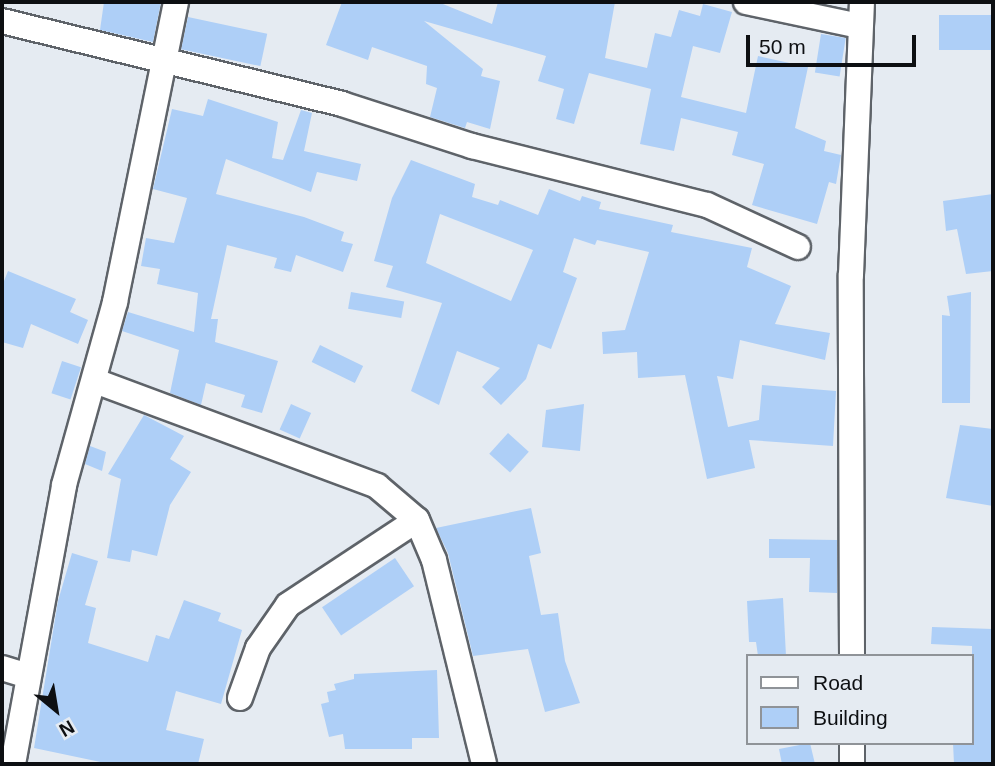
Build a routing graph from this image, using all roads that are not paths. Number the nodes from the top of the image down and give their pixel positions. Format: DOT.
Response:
graph roads {
  1 [pos="176,2"];
  2 [pos="746,2"];
  3 [pos="860,14"];
  4 [pos="2,21"];
  5 [pos="163,59"];
  6 [pos="799,247"];
  7 [pos="95,381"];
  8 [pos="417,520"];
  9 [pos="852,654"];
  10 [pos="2,668"];
  11 [pos="25,675"];
  12 [pos="240,698"];
  13 [pos="852,745"];
  14 [pos="13,764"];
  15 [pos="484,764"];
  16 [pos="852,764"];
  1 -- 5 [label="street"];
  2 -- 3 [label="street"];
  3 -- 9 [label="street"];
  4 -- 5 [label="street"];
  5 -- 6 [label="street"];
  5 -- 7 [label="street"];
  7 -- 8 [label="street"];
  7 -- 11 [label="street"];
  8 -- 12 [label="street"];
  8 -- 15 [label="street"];
  10 -- 11 [label="street"];
  11 -- 14 [label="street"];
  13 -- 16 [label="street"];
}
